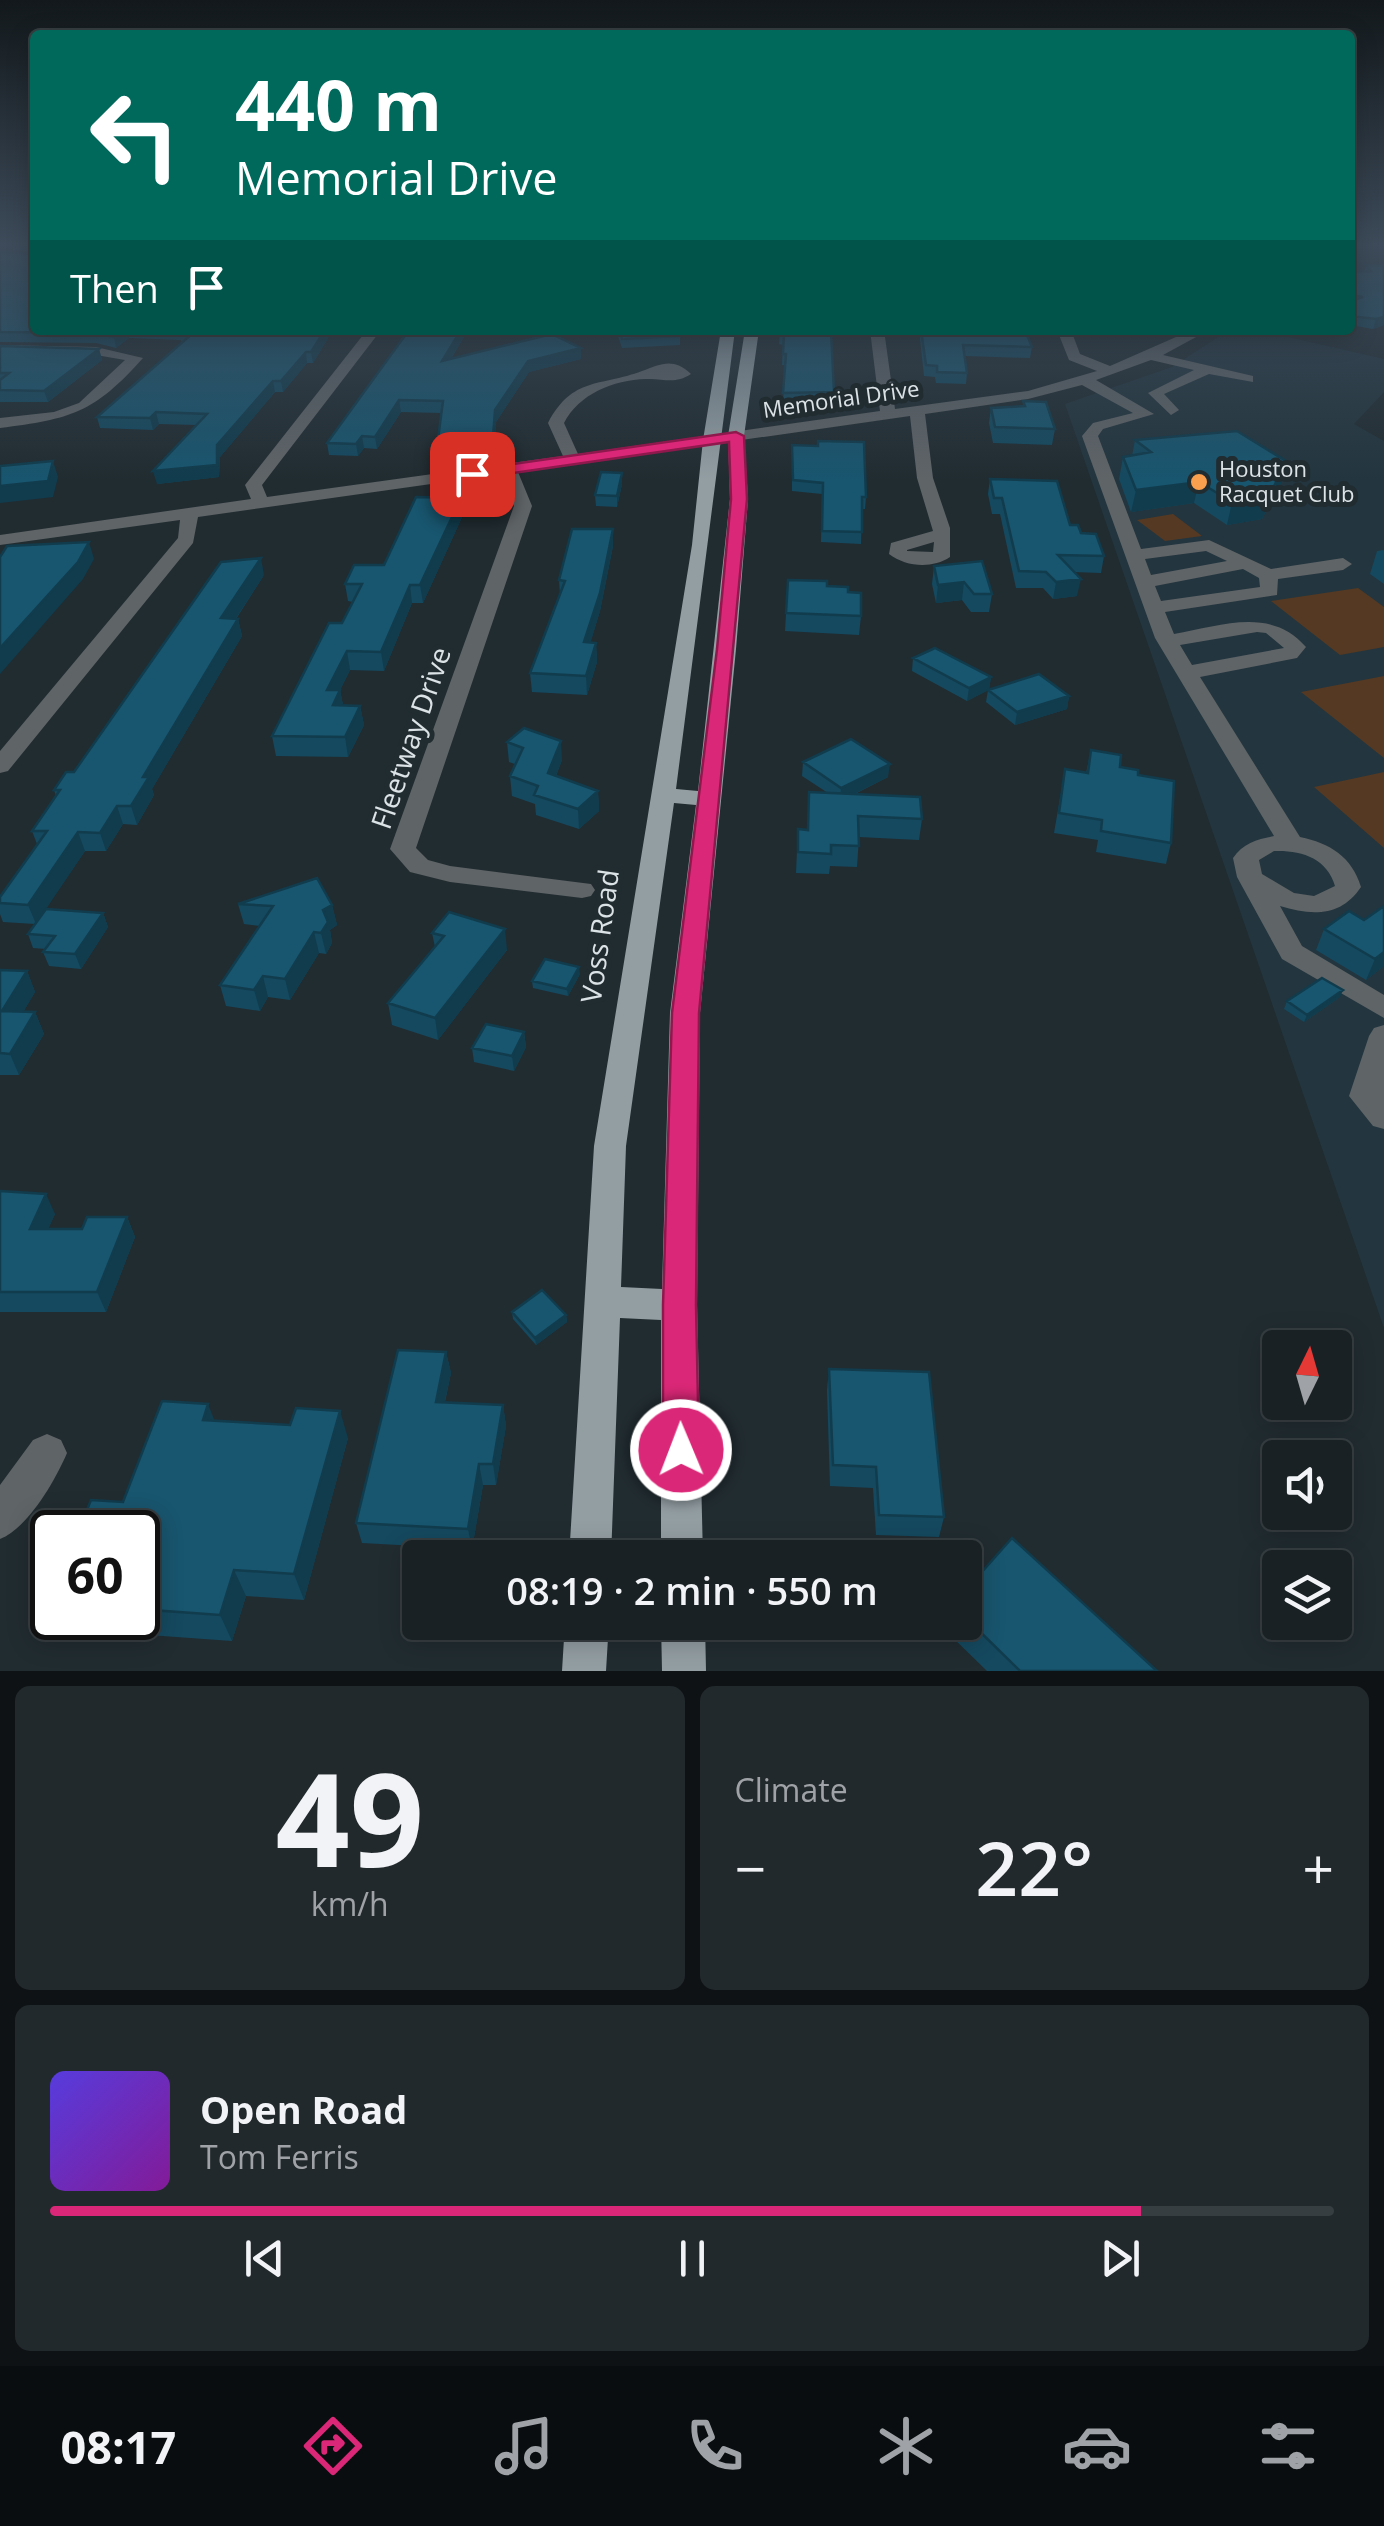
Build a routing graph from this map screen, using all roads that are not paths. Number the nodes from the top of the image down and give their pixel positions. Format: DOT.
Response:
graph roads {
  1 [pos="370,335"];
  2 [pos="728,335"];
  3 [pos="751,335"];
  4 [pos="878,335"];
  5 [pos="1066,335"];
  6 [pos="1192,335"];
  7 [pos="0,349"];
  8 [pos="1152,356"];
  9 [pos="1204,371"];
  10 [pos="1112,372"];
  11 [pos="649,374"];
  12 [pos="1248,379"];
  13 [pos="1076,382"];
  14 [pos="1171,410"];
  15 [pos="917,412"];
  16 [pos="888,416"];
  17 [pos="1128,418"];
  18 [pos="0,423"];
  19 [pos="724,438"];
  20 [pos="1138,440"];
  21 [pos="572,460"];
  22 [pos="508,469"];
  23 [pos="261,503"];
  24 [pos="190,514"];
  25 [pos="942,534"];
  26 [pos="0,540"];
  27 [pos="1135,555"];
  28 [pos="1247,563"];
  29 [pos="1343,564"];
  30 [pos="1268,574"];
  31 [pos="1145,582"];
  32 [pos="1154,608"];
  33 [pos="1167,642"];
  34 [pos="685,647"];
  35 [pos="726,649"];
  36 [pos="1186,673"];
  37 [pos="0,766"];
  38 [pos="660,795"];
  39 [pos="709,798"];
  40 [pos="1291,843"];
  41 [pos="1250,877"];
  42 [pos="582,890"];
  43 [pos="1384,1008"];
  44 [pos="1384,1036"];
  45 [pos="1384,1117"];
  46 [pos="602,1302"];
  47 [pos="679,1305"];
  48 [pos="46,1453"];
  49 [pos="0,1519"];
  50 [pos="591,1540"];
  51 [pos="682,1540"];
  52 [pos="586,1640"];
  53 [pos="683,1640"];
  54 [pos="584,1671"];
  55 [pos="684,1671"];
  1 -- 23 [label="street"];
  2 -- 19 [label="main road, Voss Road"];
  3 -- 19 [label="main road, Voss Road"];
  4 -- 16 [label="street"];
  5 -- 10 [label="street"];
  6 -- 8 [label="street, Memorial Drive"];
  7 -- 18 [label="street"];
  8 -- 9 [label="street"];
  8 -- 10 [label="street, Memorial Drive"];
  9 -- 12 [label="street"];
  9 -- 14 [label="street"];
  10 -- 13 [label="street, Memorial Drive"];
  11 -- 21 [label="street"];
  13 -- 15 [label="street, Memorial Drive"];
  13 -- 17 [label="street"];
  15 -- 16 [label="street, Memorial Drive"];
  15 -- 25 [label="street"];
  16 -- 19 [label="street, Memorial Drive"];
  17 -- 20 [label="street"];
  17 -- 27 [label="street"];
  19 -- 21 [label="street, Memorial Drive"];
  19 -- 34 [label="main road, Voss Road"];
  19 -- 35 [label="main road, Voss Road"];
  21 -- 22 [label="street, Memorial Drive"];
  22 -- 23 [label="street, Memorial Drive"];
  22 -- 42 [label="street, Fleetway Drive"];
  23 -- 24 [label="street, Memorial Drive"];
  24 -- 26 [label="street, Memorial Drive"];
  24 -- 37 [label="street"];
  27 -- 28 [label="street"];
  27 -- 31 [label="street"];
  28 -- 30 [label="street"];
  28 -- 31 [label="street"];
  29 -- 30 [label="street"];
  30 -- 32 [label="street"];
  31 -- 32 [label="street"];
  32 -- 33 [label="street"];
  33 -- 36 [label="street"];
  33 -- 36 [label="street"];
  34 -- 35 [label="main road"];
  34 -- 38 [label="main road, Voss Road"];
  35 -- 39 [label="main road, Voss Road"];
  36 -- 40 [label="street"];
  38 -- 39 [label="main road"];
  38 -- 46 [label="main road, Voss Road"];
  39 -- 47 [label="main road, Voss Road"];
  40 -- 41 [label="street"];
  40 -- 41 [label="street"];
  41 -- 43 [label="street"];
  44 -- 45 [label="street"];
  46 -- 47 [label="main road"];
  46 -- 50 [label="main road, Voss Road"];
  47 -- 51 [label="main road, Voss Road"];
  48 -- 49 [label="street"];
  52 -- 54 [label="main road"];
  53 -- 55 [label="main road"];
}
